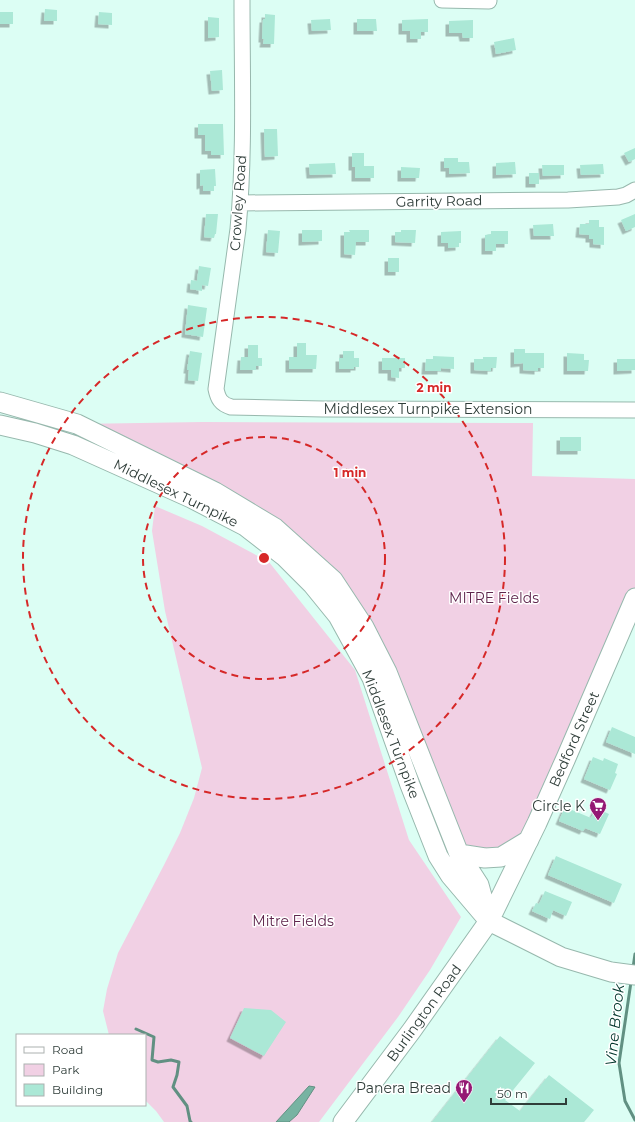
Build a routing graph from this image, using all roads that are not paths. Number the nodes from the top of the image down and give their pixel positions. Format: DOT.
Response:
graph roads {
  1 [pos="242,0"];
  2 [pos="442,0"];
  3 [pos="489,1"];
  4 [pos="635,190"];
  5 [pos="241,204"];
  6 [pos="0,402"];
  7 [pos="222,403"];
  8 [pos="635,410"];
  9 [pos="0,425"];
  10 [pos="635,598"];
  11 [pos="529,840"];
  12 [pos="459,854"];
  13 [pos="489,921"];
  14 [pos="635,976"];
  15 [pos="344,1122"];
  1 -- 5 [label="street, Crowley Road"];
  2 -- 3 [label="street"];
  4 -- 5 [label="street, Garrity Road"];
  5 -- 7 [label="street, Crowley Road"];
  6 -- 12 [label="main road, Middlesex Turnpike"];
  7 -- 8 [label="street, Middlesex Turnpike Extension"];
  9 -- 13 [label="main road, Middlesex Turnpike"];
  10 -- 11 [label="main road, Bedford Street"];
  11 -- 12 [label="main road"];
  11 -- 13 [label="main road, Bedford Street"];
  12 -- 13 [label="main road, Middlesex Turnpike"];
  13 -- 14 [label="main road, Middlesex Turnpike"];
  13 -- 15 [label="main road, Burlington Road"];
}
